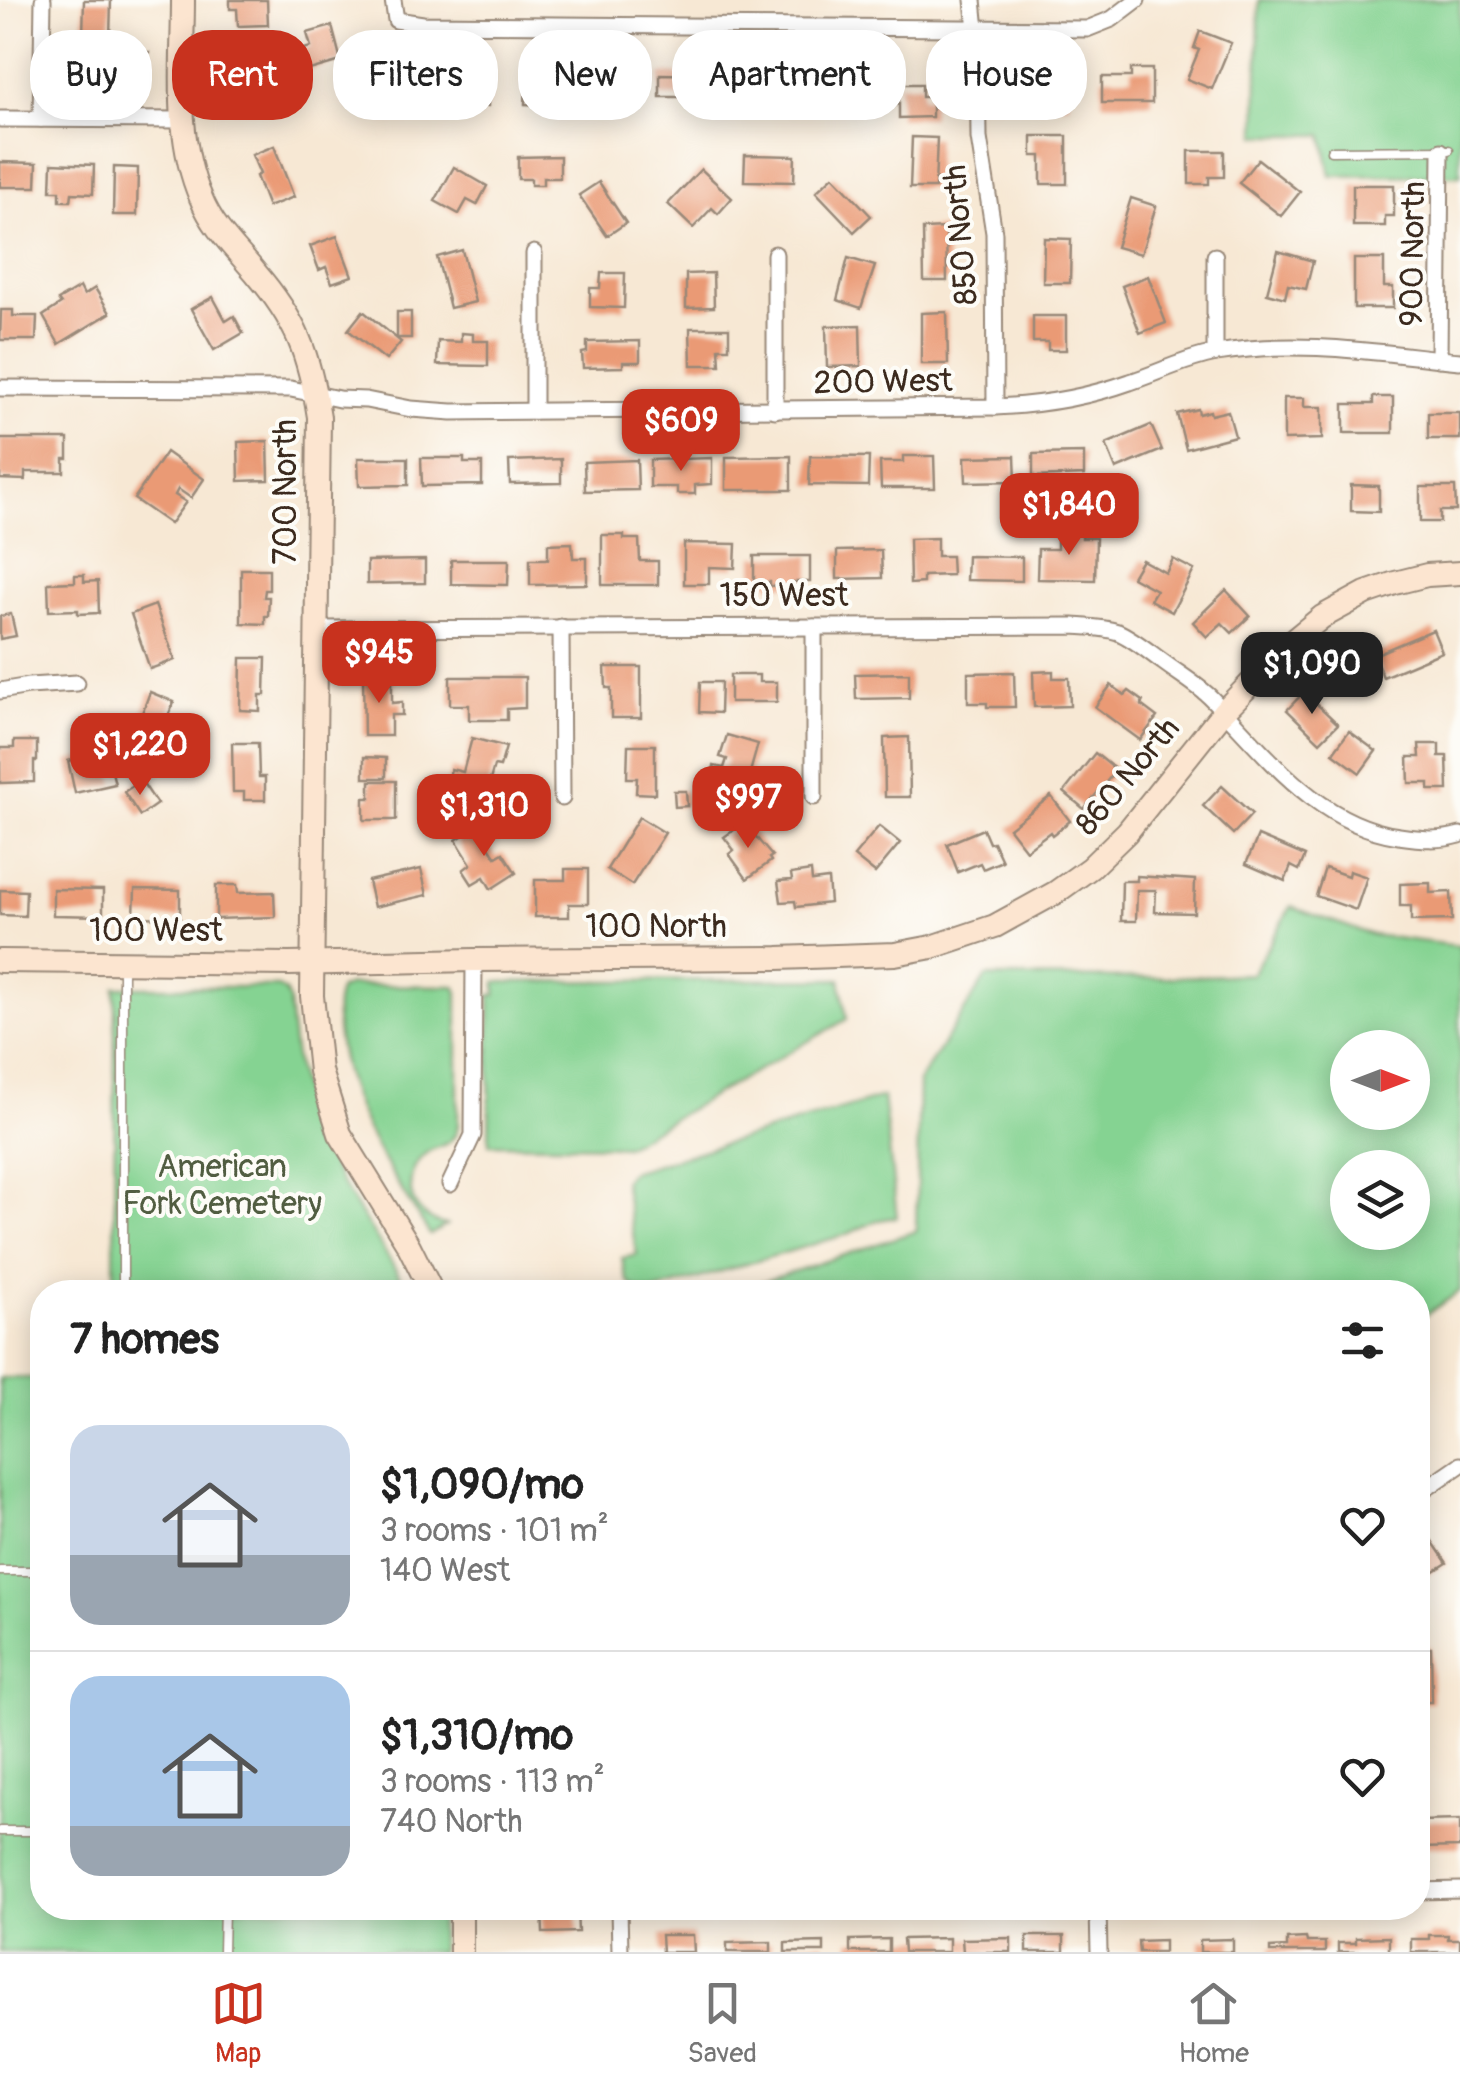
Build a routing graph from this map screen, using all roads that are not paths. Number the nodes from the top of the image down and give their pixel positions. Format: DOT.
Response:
graph roads {
  1 [pos="42,0"];
  2 [pos="182,0"];
  3 [pos="393,0"];
  4 [pos="972,0"];
  5 [pos="1137,0"];
  6 [pos="975,28"];
  7 [pos="42,30"];
  8 [pos="182,30"];
  9 [pos="0,119"];
  10 [pos="30,119"];
  11 [pos="183,120"];
  12 [pos="1331,151"];
  13 [pos="1445,151"];
  14 [pos="534,254"];
  15 [pos="775,254"];
  16 [pos="1216,256"];
  17 [pos="1215,354"];
  18 [pos="1438,359"];
  19 [pos="1460,361"];
  20 [pos="0,388"];
  21 [pos="315,394"];
  22 [pos="995,406"];
  23 [pos="775,410"];
  24 [pos="534,412"];
  25 [pos="1460,572"];
  26 [pos="562,627"];
  27 [pos="814,627"];
  28 [pos="318,629"];
  29 [pos="76,683"];
  30 [pos="0,691"];
  31 [pos="1223,712"];
  32 [pos="814,797"];
  33 [pos="562,798"];
  34 [pos="1460,835"];
  35 [pos="995,926"];
  36 [pos="474,960"];
  37 [pos="0,962"];
  38 [pos="123,962"];
  39 [pos="312,963"];
  40 [pos="450,1184"];
  41 [pos="123,1280"];
  42 [pos="426,1280"];
  43 [pos="1460,1465"];
  44 [pos="1430,1486"];
  45 [pos="0,1571"];
  46 [pos="30,1571"];
  47 [pos="0,1831"];
  48 [pos="30,1832"];
  49 [pos="1460,1890"];
  50 [pos="1430,1891"];
  51 [pos="224,1920"];
  52 [pos="461,1920"];
  53 [pos="619,1920"];
  54 [pos="1098,1920"];
  55 [pos="223,1952"];
  56 [pos="461,1952"];
  57 [pos="620,1952"];
  58 [pos="1099,1952"];
  1 -- 7 [label="street"];
  2 -- 8 [label="street, 700 North"];
  3 -- 6 [label="street"];
  4 -- 6 [label="street, 850 North"];
  5 -- 6 [label="street"];
  6 -- 22 [label="street, 850 North"];
  9 -- 10 [label="street"];
  11 -- 21 [label="street, 700 North"];
  12 -- 13 [label="lane"];
  13 -- 18 [label="street, 900 North"];
  14 -- 24 [label="street"];
  15 -- 23 [label="street"];
  16 -- 17 [label="street"];
  17 -- 18 [label="street, 200 West"];
  17 -- 22 [label="street, 200 West"];
  18 -- 19 [label="street, 200 West"];
  20 -- 21 [label="street, 200 West"];
  21 -- 24 [label="street, 200 West"];
  21 -- 28 [label="street, 700 North"];
  22 -- 23 [label="street, 200 West"];
  23 -- 24 [label="street, 200 West"];
  25 -- 31 [label="street, 860 North"];
  26 -- 27 [label="street, 150 West"];
  26 -- 28 [label="street, 150 West"];
  26 -- 33 [label="street"];
  27 -- 31 [label="street, 150 West"];
  27 -- 32 [label="street"];
  28 -- 39 [label="street, 700 North"];
  29 -- 30 [label="street"];
  31 -- 34 [label="street, 150 West"];
  31 -- 35 [label="street, 860 North"];
  35 -- 36 [label="street, 100 North"];
  36 -- 39 [label="street, 100 North"];
  36 -- 40 [label="street"];
  37 -- 38 [label="street, 100 West"];
  38 -- 39 [label="street, 100 West"];
  38 -- 41 [label="lane"];
  39 -- 42 [label="street, 700 North"];
  43 -- 44 [label="street"];
  45 -- 46 [label="lane"];
  47 -- 48 [label="lane"];
  49 -- 50 [label="street"];
  51 -- 55 [label="lane"];
  52 -- 56 [label="street"];
  53 -- 57 [label="street"];
  54 -- 58 [label="street"];
}
